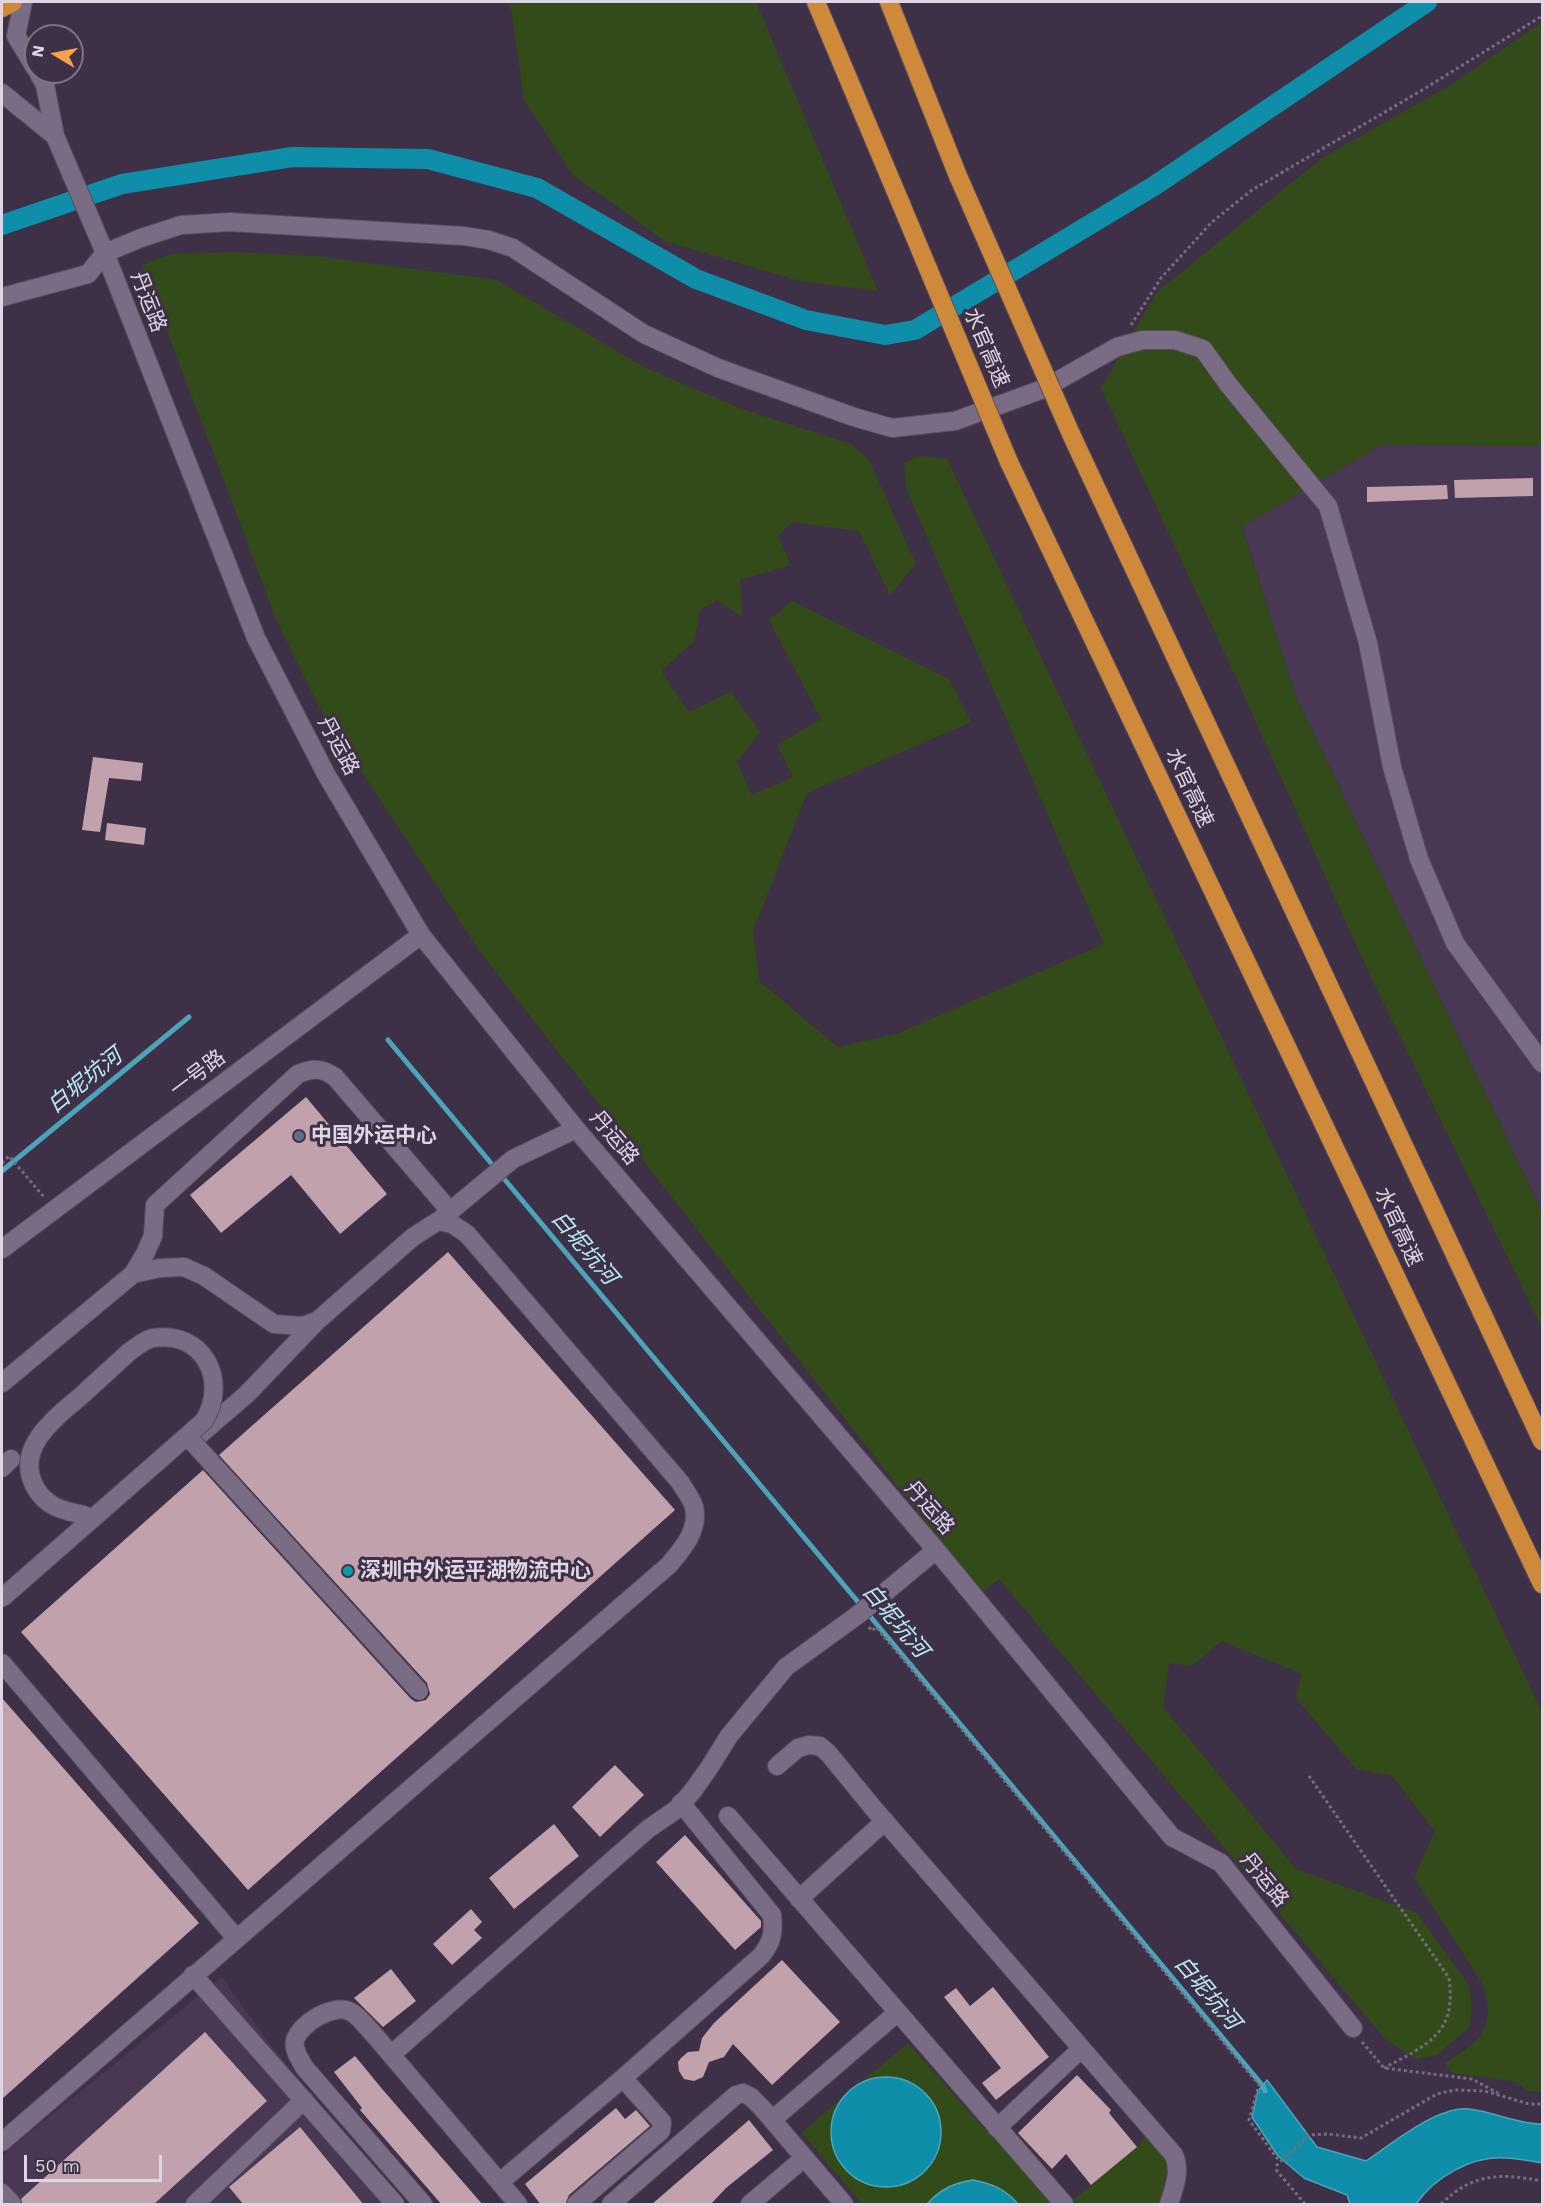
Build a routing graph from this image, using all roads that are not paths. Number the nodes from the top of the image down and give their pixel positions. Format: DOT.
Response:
graph roads {
  1 [pos="13,2"];
  2 [pos="22,2"];
  3 [pos="816,2"];
  4 [pos="889,2"];
  5 [pos="2,8"];
  6 [pos="24,49"];
  7 [pos="44,84"];
  8 [pos="2,93"];
  9 [pos="55,136"];
  10 [pos="105,253"];
  11 [pos="2,297"];
  12 [pos="420,934"];
  13 [pos="1542,1063"];
  14 [pos="576,1128"];
  15 [pos="444,1216"];
  16 [pos="2,1249"];
  17 [pos="133,1274"];
  18 [pos="317,1321"];
  19 [pos="2,1383"];
  20 [pos="188,1437"];
  21 [pos="1542,1441"];
  22 [pos="936,1550"];
  23 [pos="1542,1584"];
  24 [pos="2,1598"];
  25 [pos="2,1663"];
  26 [pos="419,1690"];
  27 [pos="777,1766"];
  28 [pos="681,1803"];
  29 [pos="728,1816"];
  30 [pos="885,1821"];
  31 [pos="799,1899"];
  32 [pos="236,1938"];
  33 [pos="193,1975"];
  34 [pos="898,2012"];
  35 [pos="1353,2028"];
  36 [pos="1081,2049"];
  37 [pos="392,2054"];
  38 [pos="623,2078"];
  39 [pos="304,2100"];
  40 [pos="772,2120"];
  41 [pos="997,2128"];
  42 [pos="2,2142"];
  43 [pos="804,2158"];
  44 [pos="500,2182"];
  45 [pos="2,2193"];
  46 [pos="12,2205"];
  47 [pos="195,2205"];
  48 [pos="395,2205"];
  49 [pos="423,2205"];
  50 [pos="518,2205"];
  51 [pos="576,2205"];
  52 [pos="610,2205"];
  53 [pos="750,2205"];
  54 [pos="844,2205"];
  55 [pos="1064,2205"];
  56 [pos="1170,2205"];
  1 -- 5 [label="highway"];
  2 -- 6 [label="street, 丹运路"];
  3 -- 23 [label="highway, 水官高速, bridge"];
  4 -- 21 [label="highway, 水官高速, bridge"];
  7 -- 9 [label="street, 丹运路"];
  8 -- 9 [label="street, 丹运路"];
  9 -- 10 [label="street, 丹运路"];
  10 -- 11 [label="street"];
  10 -- 12 [label="street, 丹运路"];
  10 -- 13 [label="street"];
  12 -- 14 [label="street, 丹运路"];
  12 -- 16 [label="street, 一号路"];
  14 -- 15 [label="street"];
  14 -- 22 [label="street, 丹运路"];
  15 -- 17 [label="street"];
  15 -- 18 [label="street"];
  15 -- 32 [label="street"];
  17 -- 18 [label="street"];
  17 -- 19 [label="street"];
  18 -- 20 [label="street, bridge"];
  20 -- 24 [label="street, bridge"];
  20 -- 26 [label="street, bridge"];
  22 -- 28 [label="street"];
  22 -- 35 [label="street, 丹运路"];
  25 -- 32 [label="street"];
  27 -- 30 [label="street"];
  28 -- 37 [label="street"];
  28 -- 38 [label="street"];
  29 -- 31 [label="street"];
  30 -- 31 [label="street"];
  30 -- 36 [label="street"];
  31 -- 34 [label="street"];
  32 -- 33 [label="street"];
  33 -- 39 [label="street"];
  33 -- 42 [label="street"];
  34 -- 40 [label="street"];
  34 -- 41 [label="street"];
  36 -- 41 [label="street"];
  36 -- 56 [label="street"];
  37 -- 44 [label="street"];
  37 -- 49 [label="street"];
  38 -- 44 [label="street"];
  38 -- 51 [label="street"];
  39 -- 47 [label="street"];
  39 -- 48 [label="street"];
  40 -- 43 [label="street"];
  40 -- 52 [label="street"];
  41 -- 55 [label="street"];
  43 -- 53 [label="street"];
  43 -- 54 [label="street"];
  44 -- 50 [label="street"];
  45 -- 46 [label="street"];
}
